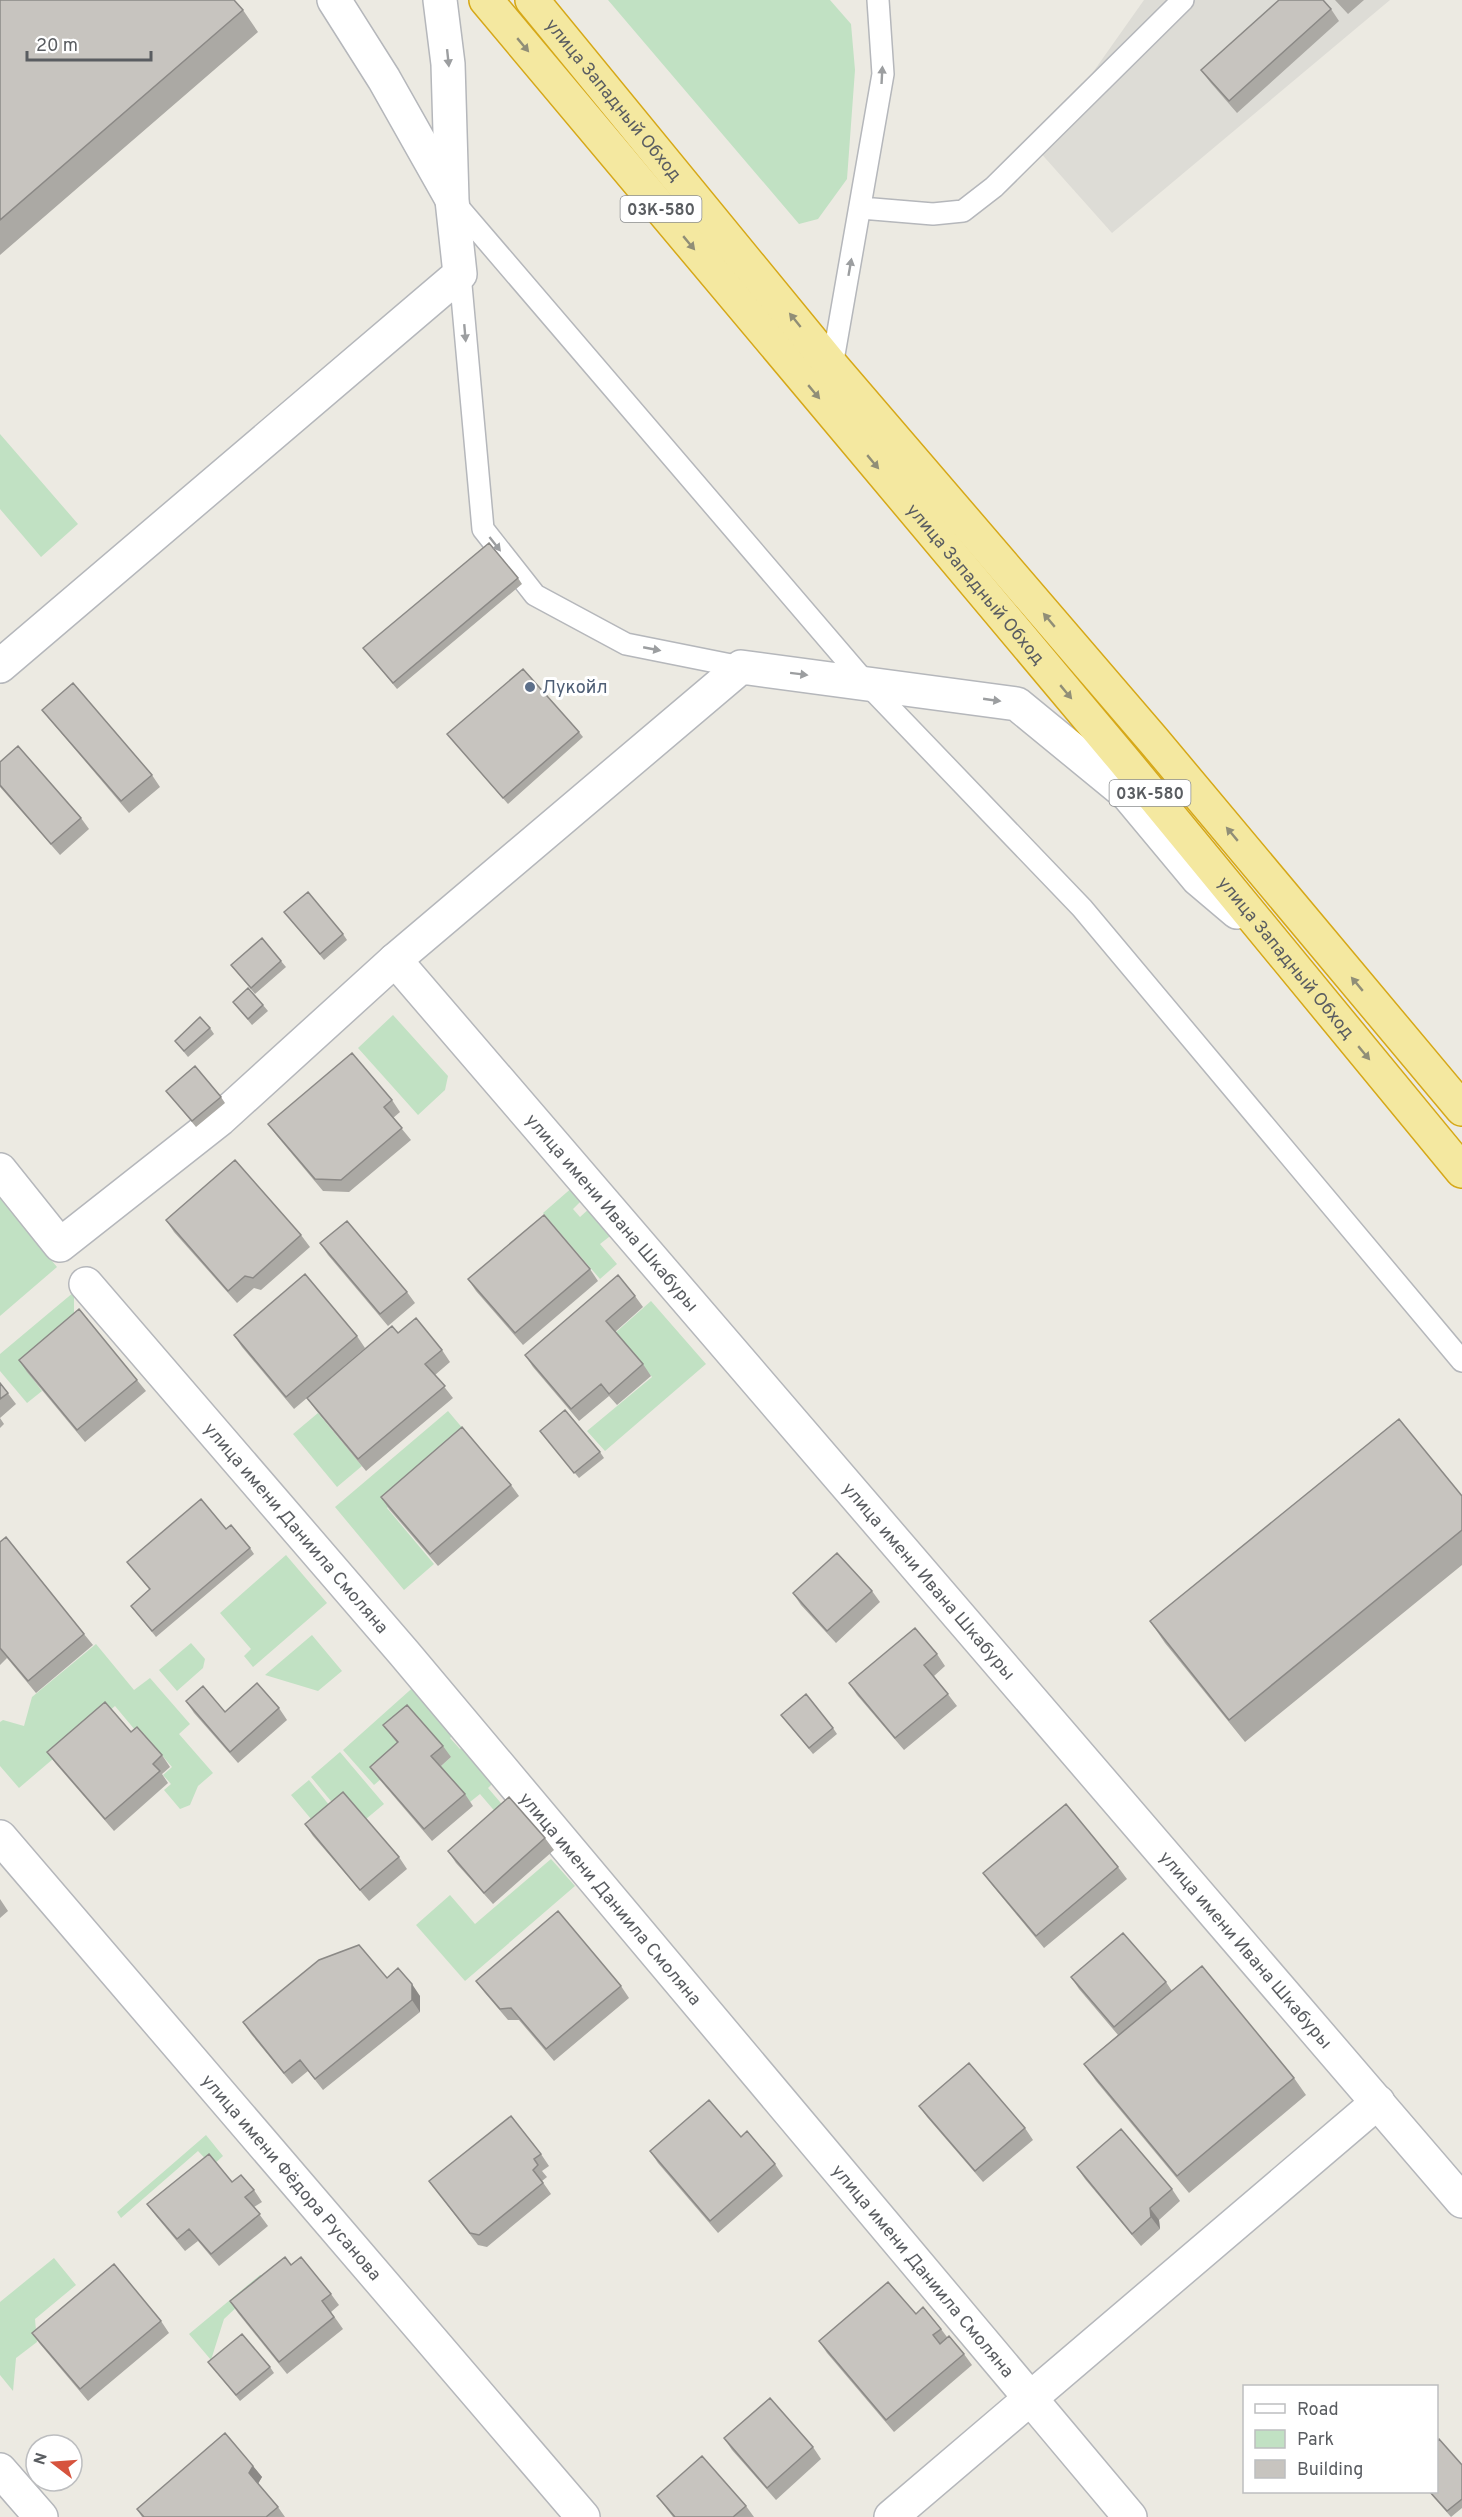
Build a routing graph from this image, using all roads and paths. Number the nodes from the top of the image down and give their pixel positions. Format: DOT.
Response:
graph roads {
  1 [pos="334,0"];
  2 [pos="440,0"];
  3 [pos="486,0"];
  4 [pos="532,0"];
  5 [pos="878,0"];
  6 [pos="1183,0"];
  7 [pos="452,200"];
  8 [pos="861,208"];
  9 [pos="460,274"];
  10 [pos="832,366"];
  11 [pos="0,666"];
  12 [pos="741,666"];
  13 [pos="866,683"];
  14 [pos="1267,936"];
  15 [pos="395,960"];
  16 [pos="1462,1109"];
  17 [pos="0,1170"];
  18 [pos="1462,1171"];
  19 [pos="86,1284"];
  20 [pos="1462,1361"];
  21 [pos="0,1837"];
  22 [pos="1378,2102"];
  23 [pos="1462,2201"];
  24 [pos="1030,2401"];
  25 [pos="0,2470"];
  26 [pos="41,2517"];
  27 [pos="583,2517"];
  28 [pos="891,2517"];
  29 [pos="1130,2517"];
  1 -- 7 [label="street"];
  2 -- 7 [label="street, one-way"];
  3 -- 14 [label="highway, улица Западный Обход / 03К-580, one-way"];
  10 -- 4 [label="highway, улица Западный Обход / 03К-580, one-way"];
  8 -- 5 [label="lane, one-way"];
  6 -- 8 [label="lane"];
  7 -- 9 [label="street"];
  7 -- 13 [label="lane"];
  10 -- 8 [label="lane, one-way"];
  9 -- 11 [label="street"];
  9 -- 12 [label="lane, one-way"];
  16 -- 10 [label="highway, улица Западный Обход / 03К-580, one-way"];
  12 -- 13 [label="street, one-way"];
  12 -- 15 [label="street"];
  13 -- 14 [label="street, one-way"];
  13 -- 20 [label="lane"];
  14 -- 18 [label="highway, улица Западный Обход / 03К-580, one-way"];
  15 -- 17 [label="street"];
  15 -- 22 [label="street, улица имени Ивана Шкабуры"];
  19 -- 24 [label="street, улица имени Даниила Смоляна"];
  21 -- 27 [label="street, улица имени Фёдора Русанова"];
  22 -- 23 [label="street, улица имени Ивана Шкабуры"];
  22 -- 24 [label="street"];
  24 -- 28 [label="street"];
  24 -- 29 [label="street, улица имени Даниила Смоляна"];
  25 -- 26 [label="street"];
}
